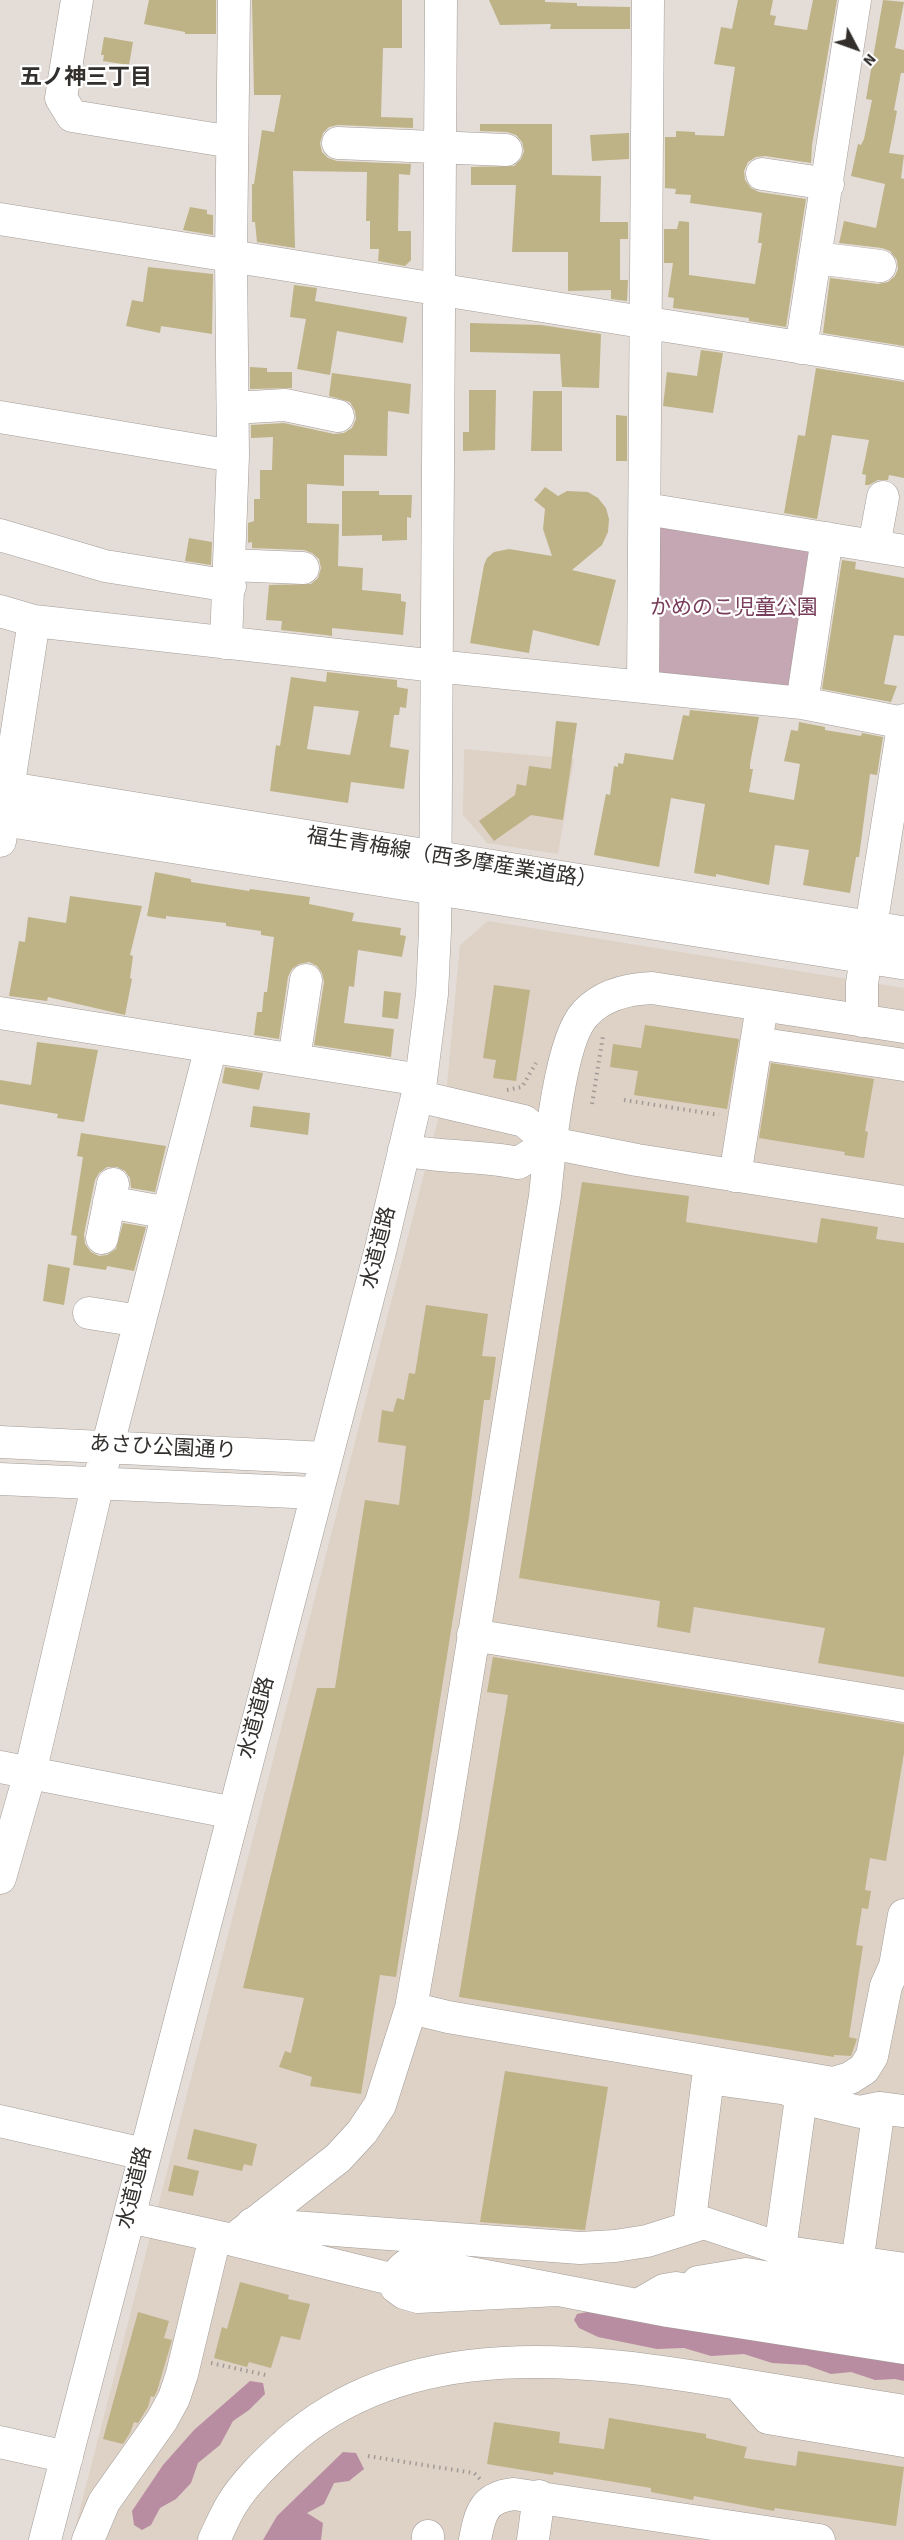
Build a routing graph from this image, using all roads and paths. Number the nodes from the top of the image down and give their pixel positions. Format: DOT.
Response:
graph roads {
  1 [pos="77,0"];
  2 [pos="234,0"];
  3 [pos="441,0"];
  4 [pos="648,0"];
  5 [pos="855,0"];
  6 [pos="232,142"];
  7 [pos="338,143"];
  8 [pos="441,149"];
  9 [pos="506,150"];
  10 [pos="762,174"];
  11 [pos="828,184"];
  12 [pos="0,219"];
  13 [pos="231,256"];
  14 [pos="816,258"];
  15 [pos="880,266"];
  16 [pos="439,290"];
  17 [pos="645,324"];
  18 [pos="801,348"];
  19 [pos="904,364"];
  20 [pos="233,408"];
  21 [pos="338,416"];
  22 [pos="0,417"];
  23 [pos="233,456"];
  24 [pos="883,497"];
  25 [pos="646,509"];
  26 [pos="0,535"];
  27 [pos="828,538"];
  28 [pos="889,548"];
  29 [pos="303,568"];
  30 [pos="230,575"];
  31 [pos="0,611"];
  32 [pos="34,621"];
  33 [pos="226,643"];
  34 [pos="436,666"];
  35 [pos="643,686"];
  36 [pos="802,703"];
  37 [pos="904,722"];
  38 [pos="2,811"];
  39 [pos="435,858"];
  40 [pos="436,890"];
  41 [pos="904,933"];
  42 [pos="869,942"];
  43 [pos="904,963"];
  44 [pos="306,980"];
  45 [pos="762,1006"];
  46 [pos="0,1013"];
  47 [pos="862,1021"];
  48 [pos="604,1027"];
  49 [pos="904,1027"];
  50 [pos="756,1043"];
  51 [pos="211,1047"];
  52 [pos="294,1059"];
  53 [pos="904,1065"];
  54 [pos="419,1088"];
  55 [pos="624,1100"];
  56 [pos="592,1104"];
  57 [pos="724,1116"];
  58 [pos="551,1143"];
  59 [pos="404,1150"];
  60 [pos="735,1176"];
  61 [pos="904,1202"];
  62 [pos="168,1213"];
  63 [pos="102,1238"];
  64 [pos="89,1313"];
  65 [pos="140,1322"];
  66 [pos="0,1442"];
  67 [pos="108,1446"];
  68 [pos="326,1458"];
  69 [pos="0,1479"];
  70 [pos="98,1483"];
  71 [pos="316,1493"];
  72 [pos="473,1635"];
  73 [pos="904,1706"];
  74 [pos="15,1770"];
  75 [pos="234,1813"];
  76 [pos="0,1878"];
  77 [pos="904,1915"];
  78 [pos="899,1967"];
  79 [pos="411,2008"];
  80 [pos="801,2098"];
  81 [pos="892,2109"];
  82 [pos="0,2121"];
  83 [pos="144,2154"];
  84 [pos="129,2217"];
  85 [pos="689,2227"];
  86 [pos="233,2234"];
  87 [pos="780,2249"];
  88 [pos="857,2263"];
  89 [pos="904,2269"];
  90 [pos="676,2288"];
  91 [pos="890,2298"];
  92 [pos="638,2305"];
  93 [pos="904,2325"];
  94 [pos="904,2348"];
  95 [pos="187,2357"];
  96 [pos="266,2376"];
  97 [pos="738,2384"];
  98 [pos="904,2411"];
  99 [pos="904,2441"];
  100 [pos="0,2442"];
  101 [pos="368,2456"];
  102 [pos="67,2457"];
  103 [pos="498,2496"];
  104 [pos="540,2496"];
  105 [pos="45,2540"];
  106 [pos="88,2540"];
  107 [pos="214,2540"];
  108 [pos="475,2540"];
  109 [pos="533,2540"];
  110 [pos="819,2540"];
  1 -- 6 [label="street"];
  2 -- 6 [label="street"];
  3 -- 8 [label="street, 水道道路"];
  4 -- 17 [label="street"];
  5 -- 11 [label="street"];
  6 -- 13 [label="street"];
  7 -- 8 [label="street"];
  8 -- 9 [label="street"];
  8 -- 16 [label="street, 水道道路"];
  10 -- 11 [label="street"];
  11 -- 14 [label="street"];
  12 -- 13 [label="street"];
  13 -- 16 [label="street"];
  13 -- 20 [label="street"];
  14 -- 15 [label="street"];
  14 -- 18 [label="street"];
  16 -- 17 [label="street"];
  16 -- 34 [label="street, 水道道路"];
  17 -- 18 [label="street"];
  17 -- 25 [label="street"];
  18 -- 19 [label="street"];
  20 -- 21 [label="street"];
  20 -- 23 [label="street"];
  22 -- 23 [label="street"];
  23 -- 30 [label="street"];
  24 -- 28 [label="street"];
  25 -- 27 [label="street"];
  25 -- 35 [label="street"];
  26 -- 30 [label="street"];
  27 -- 28 [label="street"];
  27 -- 36 [label="street"];
  29 -- 30 [label="street"];
  30 -- 33 [label="street"];
  31 -- 32 [label="street"];
  32 -- 33 [label="street"];
  32 -- 38 [label="street"];
  33 -- 34 [label="street"];
  34 -- 35 [label="street"];
  34 -- 39 [label="street, 水道道路"];
  35 -- 36 [label="street"];
  36 -- 37 [label="street"];
  37 -- 42 [label="street"];
  38 -- 39 [label="main road, 福生青梅線（西多摩産業道路）"];
  38 -- 40 [label="main road, 福生青梅線（西多摩産業道路）"];
  39 -- 40 [label="street, 水道道路"];
  39 -- 42 [label="main road, 福生青梅線（西多摩産業道路）"];
  40 -- 42 [label="main road, 福生青梅線（西多摩産業道路）"];
  40 -- 54 [label="street, 水道道路"];
  41 -- 42 [label="main road, 福生青梅線（西多摩産業道路）"];
  42 -- 43 [label="main road, 福生青梅線（西多摩産業道路）"];
  42 -- 47 [label="street"];
  44 -- 52 [label="street"];
  45 -- 47 [label="street"];
  45 -- 50 [label="street"];
  45 -- 58 [label="street"];
  46 -- 51 [label="street"];
  47 -- 49 [label="street"];
  48 -- 56 [label="path"];
  50 -- 53 [label="street"];
  50 -- 60 [label="street"];
  51 -- 52 [label="street"];
  51 -- 62 [label="street"];
  52 -- 54 [label="street"];
  54 -- 58 [label="street"];
  54 -- 59 [label="street, 水道道路"];
  55 -- 57 [label="path"];
  58 -- 59 [label="street"];
  58 -- 60 [label="street"];
  58 -- 72 [label="street"];
  59 -- 68 [label="street, 水道道路"];
  60 -- 61 [label="street"];
  62 -- 63 [label="street"];
  62 -- 65 [label="street"];
  64 -- 65 [label="street"];
  65 -- 67 [label="street"];
  66 -- 67 [label="street, あさひ公園通り"];
  67 -- 68 [label="street, あさひ公園通り"];
  67 -- 70 [label="street"];
  68 -- 71 [label="street, 水道道路"];
  69 -- 70 [label="street, あさひ公園通り"];
  70 -- 71 [label="street, あさひ公園通り"];
  70 -- 74 [label="street"];
  71 -- 75 [label="street, 水道道路"];
  72 -- 73 [label="street"];
  72 -- 79 [label="street"];
  74 -- 75 [label="street"];
  74 -- 76 [label="street"];
  75 -- 83 [label="street, 水道道路"];
  77 -- 78 [label="street"];
  78 -- 79 [label="street"];
  79 -- 86 [label="street"];
  80 -- 81 [label="street"];
  80 -- 85 [label="street"];
  80 -- 87 [label="street"];
  81 -- 88 [label="street"];
  82 -- 83 [label="street"];
  83 -- 84 [label="street, 水道道路"];
  84 -- 86 [label="street"];
  84 -- 102 [label="street, 水道道路"];
  85 -- 86 [label="street"];
  85 -- 87 [label="street"];
  86 -- 92 [label="street"];
  86 -- 95 [label="street"];
  87 -- 88 [label="street"];
  88 -- 89 [label="street"];
  90 -- 91 [label="street"];
  90 -- 92 [label="street"];
  90 -- 93 [label="street"];
  92 -- 94 [label="street"];
  95 -- 96 [label="path"];
  95 -- 106 [label="street"];
  97 -- 98 [label="street"];
  97 -- 99 [label="street"];
  97 -- 107 [label="street"];
  100 -- 102 [label="street"];
  101 -- 103 [label="path"];
  102 -- 105 [label="street, 水道道路"];
  103 -- 104 [label="street"];
  103 -- 108 [label="street"];
  104 -- 109 [label="street"];
  104 -- 110 [label="street"];
}
